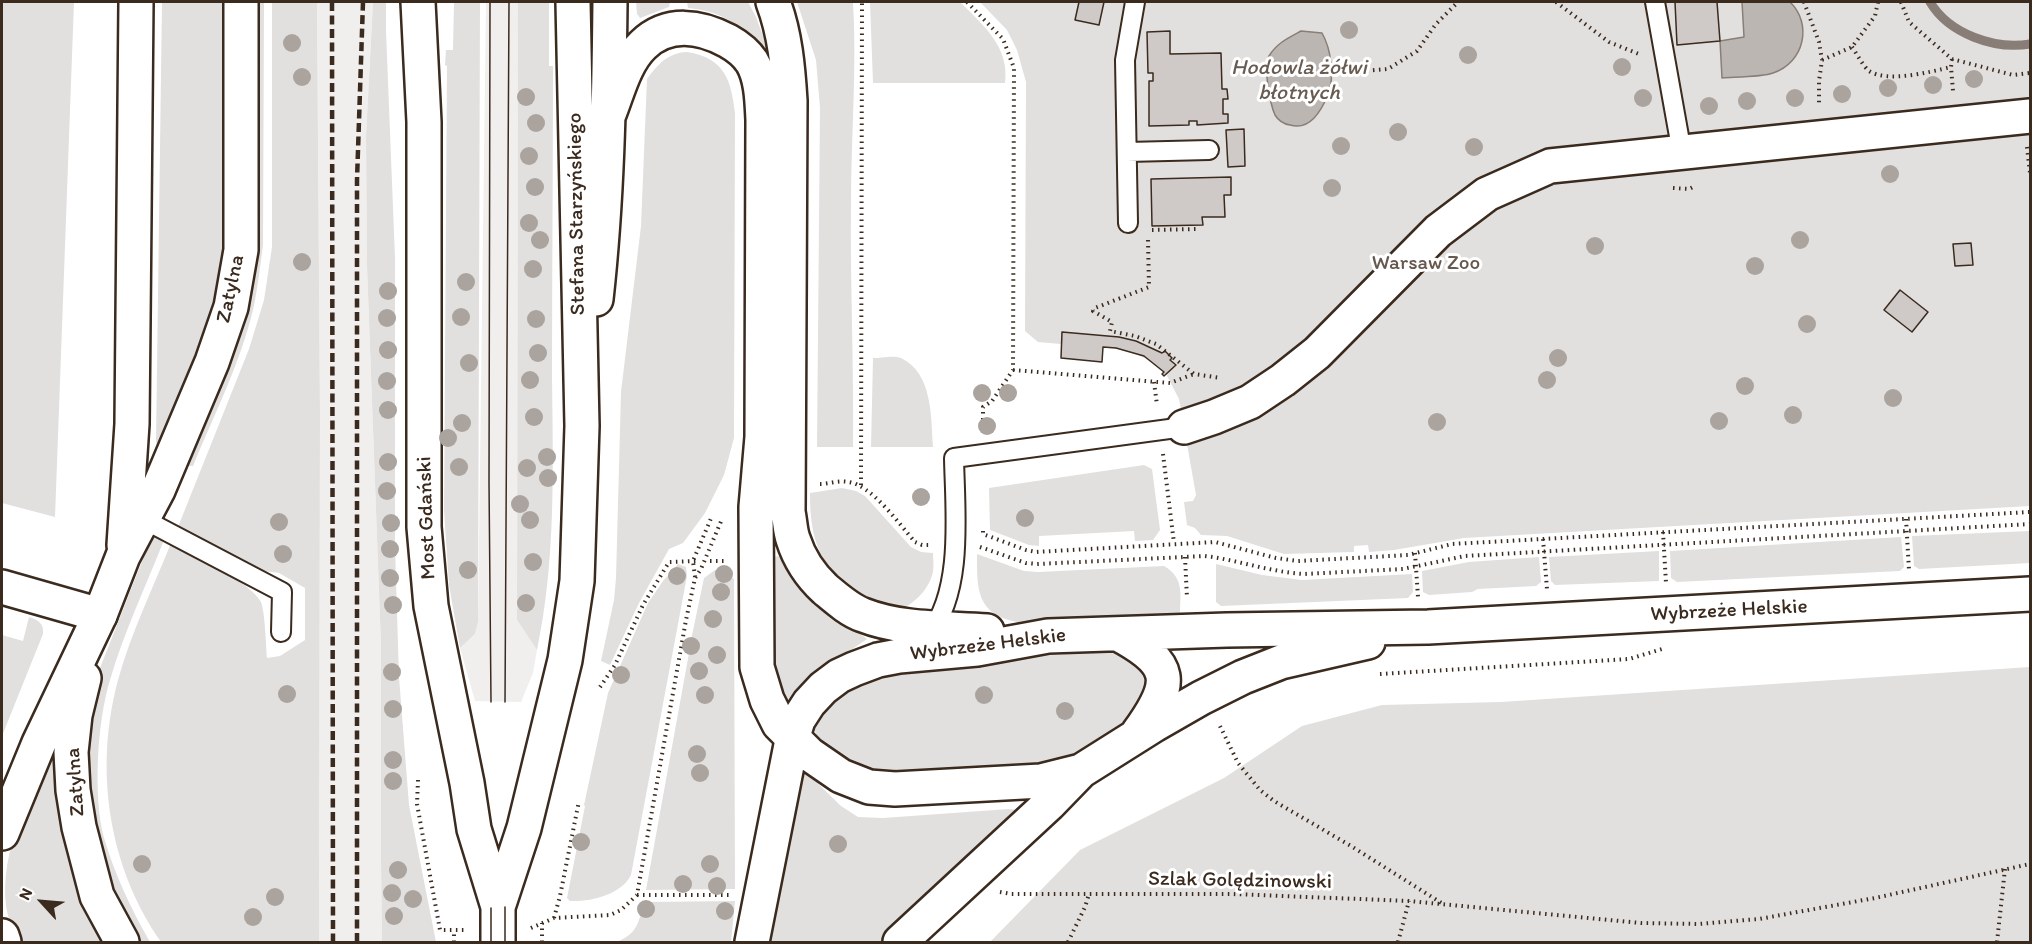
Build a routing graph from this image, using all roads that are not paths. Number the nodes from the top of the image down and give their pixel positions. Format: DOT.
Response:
graph roads {
  1 [pos="136,2"];
  2 [pos="242,2"];
  3 [pos="418,2"];
  4 [pos="432,2"];
  5 [pos="573,2"];
  6 [pos="610,2"];
  7 [pos="773,2"];
  8 [pos="1135,2"];
  9 [pos="1655,2"];
  10 [pos="609,114"];
  11 [pos="2031,116"];
  12 [pos="424,122"];
  13 [pos="1209,150"];
  14 [pos="1126,152"];
  15 [pos="1682,153"];
  16 [pos="1128,223"];
  17 [pos="582,426"];
  18 [pos="1172,429"];
  19 [pos="143,519"];
  20 [pos="123,556"];
  21 [pos="2,587"];
  22 [pos="2031,594"];
  23 [pos="1423,614"];
  24 [pos="100,615"];
  25 [pos="934,628"];
  26 [pos="281,632"];
  27 [pos="1118,634"];
  28 [pos="1048,636"];
  29 [pos="899,656"];
  30 [pos="1135,737"];
  31 [pos="792,740"];
  32 [pos="1081,771"];
  33 [pos="2,832"];
  34 [pos="498,908"];
  35 [pos="498,935"];
  36 [pos="2,936"];
  37 [pos="4,942"];
  38 [pos="122,942"];
  39 [pos="752,942"];
  40 [pos="900,942"];
  1 -- 20 [label="main road, Zatylna"];
  2 -- 19 [label="main road, Zatylna"];
  3 -- 12 [label="main road"];
  4 -- 12 [label="main road"];
  5 -- 17 [label="main road, Stefana Starzyńskiego"];
  6 -- 10 [label="main road"];
  7 -- 25 [label="main road"];
  8 -- 14 [label="lane"];
  9 -- 15 [label="lane"];
  10 -- 17 [label="main road"];
  10 -- 31 [label="main road"];
  11 -- 15 [label="main road"];
  12 -- 34 [label="main road, Most Gdański"];
  13 -- 14 [label="lane"];
  14 -- 16 [label="lane"];
  15 -- 18 [label="main road"];
  17 -- 34 [label="main road, Most Gdański"];
  18 -- 25 [label="lane"];
  19 -- 20 [label="main road, Zatylna"];
  19 -- 26 [label="lane"];
  20 -- 24 [label="main road, Zatylna"];
  21 -- 24 [label="main road"];
  22 -- 23 [label="main road, Wybrzeże Helskie"];
  23 -- 27 [label="main road, Wybrzeże Helskie"];
  23 -- 30 [label="main road, Wybrzeże Helskie"];
  24 -- 33 [label="main road, Zatylna"];
  24 -- 38 [label="main road, Zatylna"];
  25 -- 28 [label="main road"];
  25 -- 29 [label="lane"];
  27 -- 28 [label="main road, Wybrzeże Helskie"];
  27 -- 30 [label="main road"];
  28 -- 29 [label="main road, Wybrzeże Helskie"];
  29 -- 31 [label="main road, Wybrzeże Helskie"];
  30 -- 32 [label="main road, Wybrzeże Helskie"];
  31 -- 32 [label="main road"];
  31 -- 39 [label="main road, Wybrzeże Helskie"];
  32 -- 40 [label="main road, Wybrzeże Helskie"];
  34 -- 35 [label="main road, Most Gdański"];
  36 -- 37 [label="main road"];
}
